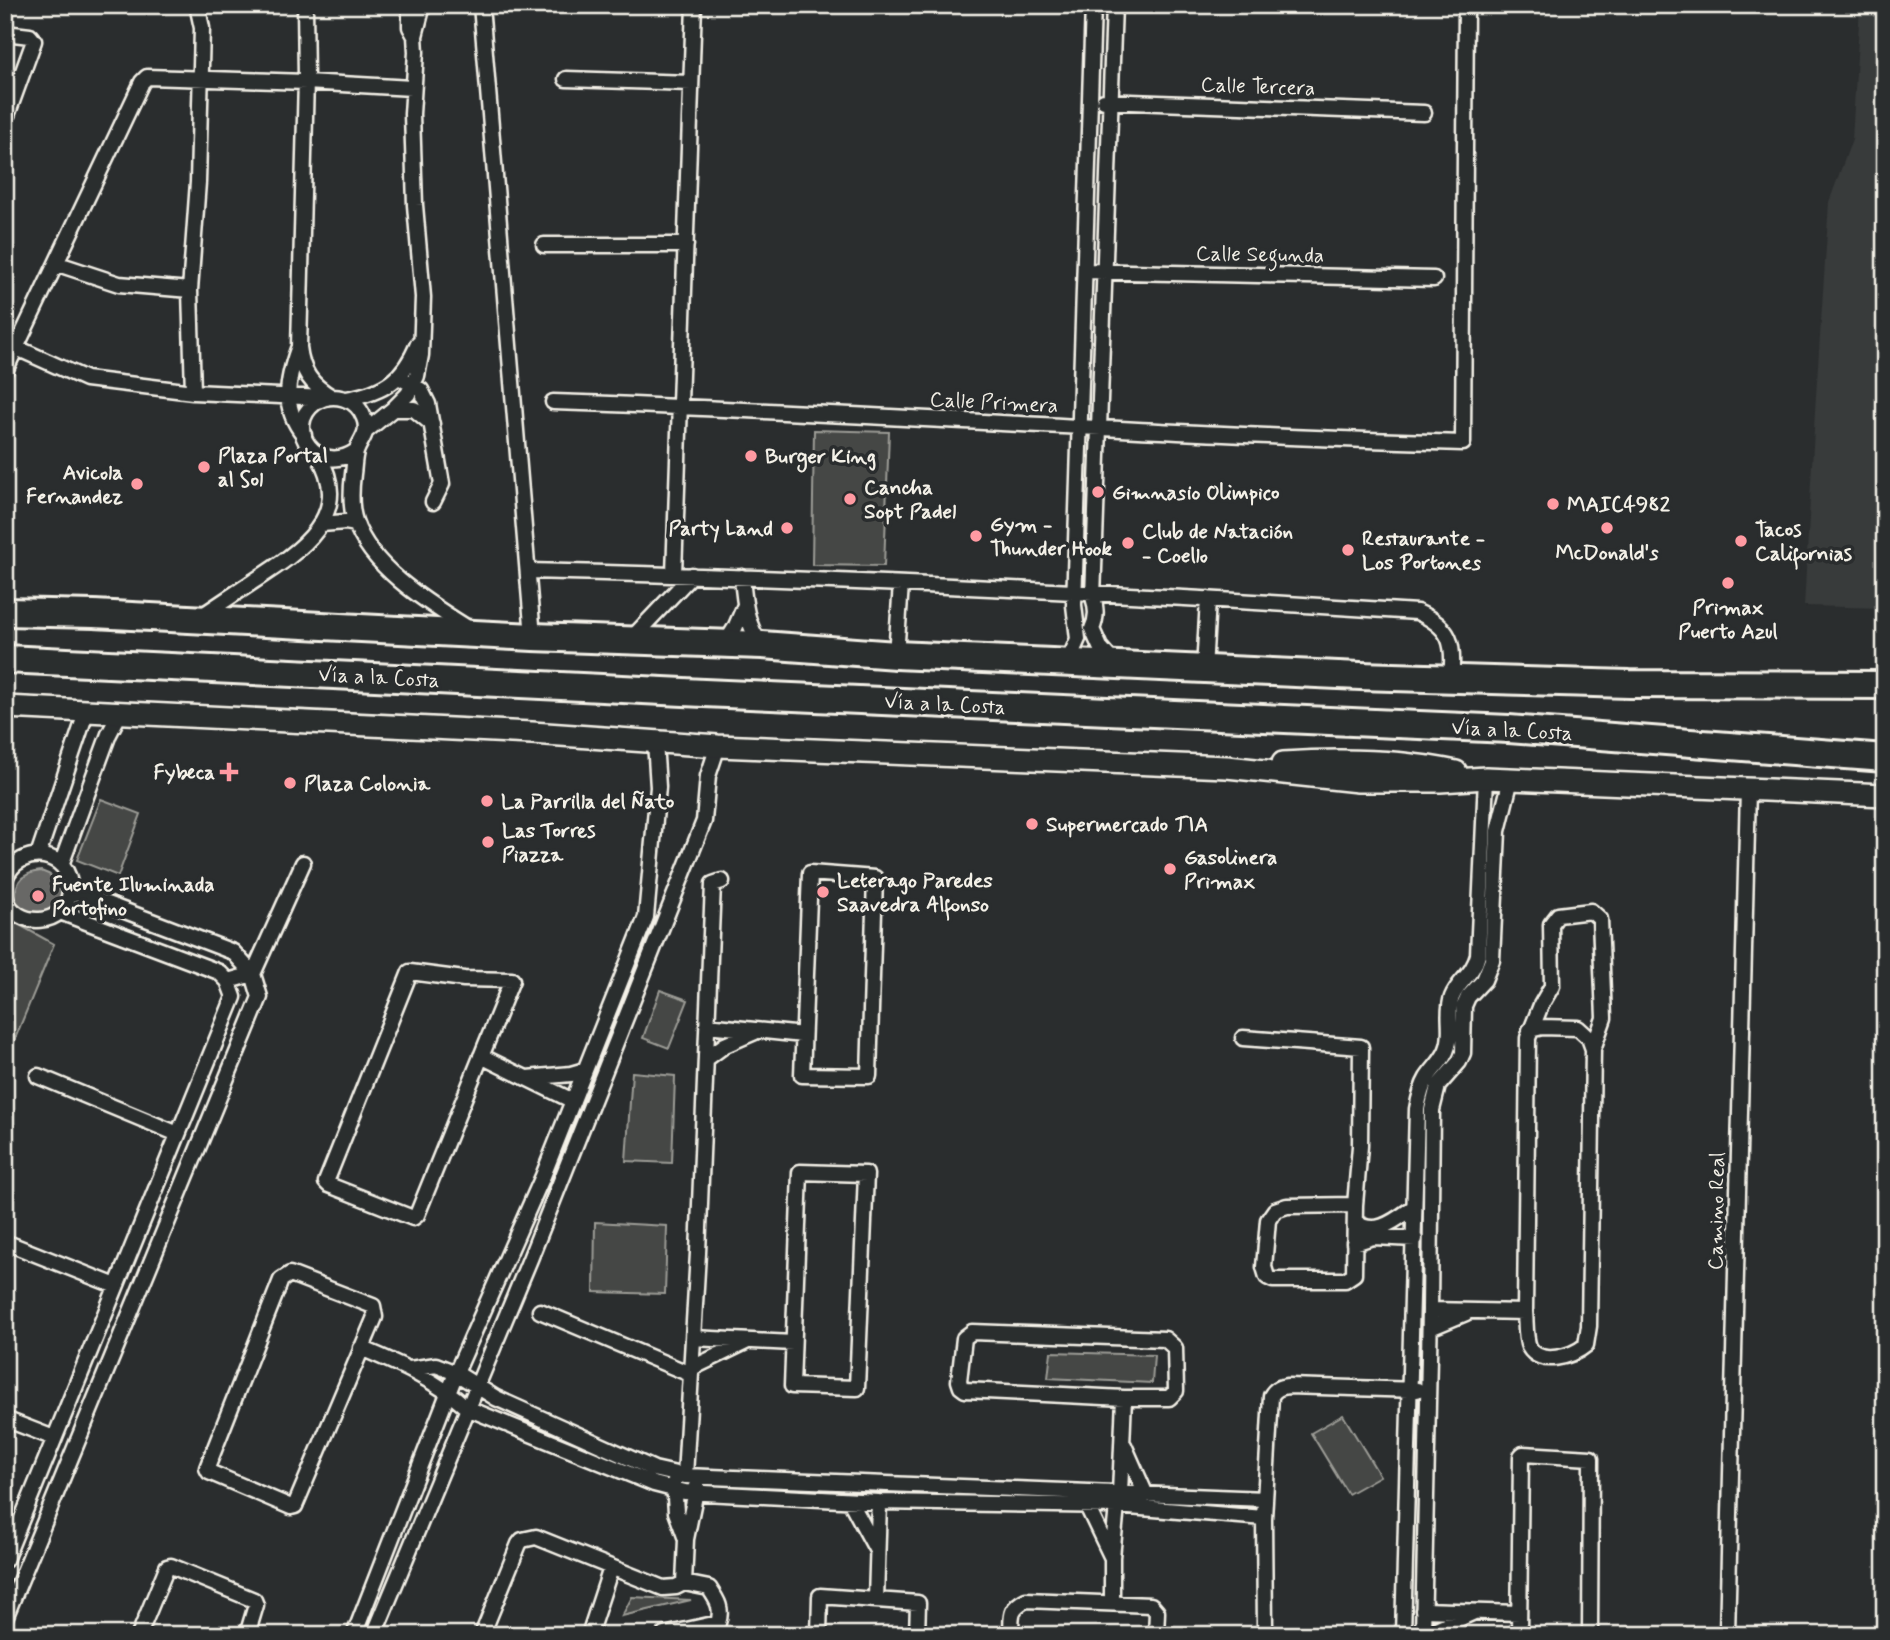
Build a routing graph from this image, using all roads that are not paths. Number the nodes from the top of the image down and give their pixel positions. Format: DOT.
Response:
graph roads {
  1 [pos="197,5"];
  2 [pos="305,5"];
  3 [pos="410,5"];
  4 [pos="423,5"];
  5 [pos="481,5"];
  6 [pos="694,5"];
  7 [pos="1093,5"];
  8 [pos="1114,5"];
  9 [pos="1466,5"];
  10 [pos="5,33"];
  11 [pos="415,36"];
  12 [pos="199,77"];
  13 [pos="566,79"];
  14 [pos="306,82"];
  15 [pos="691,83"];
  16 [pos="412,88"];
  17 [pos="1090,100"];
  18 [pos="1111,101"];
  19 [pos="1424,113"];
  20 [pos="5,121"];
  21 [pos="544,244"];
  22 [pos="686,246"];
  23 [pos="58,264"];
  24 [pos="1085,271"];
  25 [pos="1105,271"];
  26 [pos="1434,279"];
  27 [pos="190,290"];
  28 [pos="422,336"];
  29 [pos="299,347"];
  30 [pos="17,348"];
  31 [pos="5,371"];
  32 [pos="399,377"];
  33 [pos="414,384"];
  34 [pos="193,392"];
  35 [pos="286,395"];
  36 [pos="329,397"];
  37 [pos="347,400"];
  38 [pos="553,402"];
  39 [pos="681,407"];
  40 [pos="393,410"];
  41 [pos="432,424"];
  42 [pos="1080,428"];
  43 [pos="1100,429"];
  44 [pos="366,431"];
  45 [pos="304,435"];
  46 [pos="356,451"];
  47 [pos="318,455"];
  48 [pos="433,502"];
  49 [pos="322,524"];
  50 [pos="356,524"];
  51 [pos="528,571"];
  52 [pos="674,574"];
  53 [pos="692,575"];
  54 [pos="742,577"];
  55 [pos="901,583"];
  56 [pos="1074,591"];
  57 [pos="1093,594"];
  58 [pos="1208,598"];
  59 [pos="745,605"];
  60 [pos="5,611"];
  61 [pos="196,620"];
  62 [pos="479,635"];
  63 [pos="533,638"];
  64 [pos="630,640"];
  65 [pos="724,644"];
  66 [pos="762,645"];
  67 [pos="897,655"];
  68 [pos="5,659"];
  69 [pos="1067,664"];
  70 [pos="1118,666"];
  71 [pos="1204,670"];
  72 [pos="1451,678"];
  73 [pos="1629,684"];
  74 [pos="1885,685"];
  75 [pos="1885,701"];
  76 [pos="5,707"];
  77 [pos="87,710"];
  78 [pos="120,713"];
  79 [pos="655,742"];
  80 [pos="718,746"];
  81 [pos="72,756"];
  82 [pos="1885,758"];
  83 [pos="98,764"];
  84 [pos="1486,778"];
  85 [pos="1511,779"];
  86 [pos="1748,789"];
  87 [pos="1885,795"];
  88 [pos="56,803"];
  89 [pos="80,812"];
  90 [pos="38,855"];
  91 [pos="11,861"];
  92 [pos="303,863"];
  93 [pos="61,865"];
  94 [pos="5,879"];
  95 [pos="722,881"];
  96 [pos="70,890"];
  97 [pos="5,897"];
  98 [pos="60,912"];
  99 [pos="253,974"];
  100 [pos="228,981"];
  101 [pos="707,1025"];
  102 [pos="1530,1030"];
  103 [pos="756,1031"];
  104 [pos="803,1035"];
  105 [pos="1243,1038"];
  106 [pos="1593,1049"];
  107 [pos="481,1056"];
  108 [pos="706,1059"];
  109 [pos="585,1070"];
  110 [pos="38,1076"];
  111 [pos="526,1078"];
  112 [pos="573,1101"];
  113 [pos="563,1125"];
  114 [pos="580,1132"];
  115 [pos="178,1134"];
  116 [pos="1415,1156"];
  117 [pos="1432,1157"];
  118 [pos="1355,1205"];
  119 [pos="1414,1207"];
  120 [pos="1354,1221"];
  121 [pos="1415,1239"];
  122 [pos="5,1242"];
  123 [pos="1354,1243"];
  124 [pos="116,1286"];
  125 [pos="1430,1310"];
  126 [pos="540,1311"];
  127 [pos="1471,1311"];
  128 [pos="1525,1312"];
  129 [pos="1430,1328"];
  130 [pos="692,1338"];
  131 [pos="750,1341"];
  132 [pos="793,1343"];
  133 [pos="360,1348"];
  134 [pos="85,1363"];
  135 [pos="410,1368"];
  136 [pos="690,1372"];
  137 [pos="106,1373"];
  138 [pos="456,1373"];
  139 [pos="477,1385"];
  140 [pos="1409,1390"];
  141 [pos="1429,1391"];
  142 [pos="449,1392"];
  143 [pos="1124,1398"];
  144 [pos="467,1408"];
  145 [pos="5,1419"];
  146 [pos="54,1438"];
  147 [pos="1122,1441"];
  148 [pos="686,1476"];
  149 [pos="941,1488"];
  150 [pos="674,1490"];
  151 [pos="696,1493"];
  152 [pos="1146,1495"];
  153 [pos="1191,1497"];
  154 [pos="1265,1499"];
  155 [pos="1119,1500"];
  156 [pos="850,1501"];
  157 [pos="879,1502"];
  158 [pos="941,1503"];
  159 [pos="1087,1506"];
  160 [pos="1190,1512"];
  161 [pos="1264,1517"];
  162 [pos="686,1539"];
  163 [pos="877,1550"];
  164 [pos="1112,1557"];
  165 [pos="5,1560"];
  166 [pos="611,1568"];
  167 [pos="684,1583"];
  168 [pos="371,1594"];
  169 [pos="876,1600"];
  170 [pos="388,1601"];
  171 [pos="1112,1602"];
  172 [pos="1423,1610"];
  173 [pos="1474,1612"];
  174 [pos="1519,1613"];
  175 [pos="5,1618"];
  176 [pos="667,1634"];
  177 [pos="139,1635"];
  178 [pos="247,1635"];
  179 [pos="354,1635"];
  180 [pos="374,1635"];
  181 [pos="482,1635"];
  182 [pos="589,1635"];
  183 [pos="819,1635"];
  184 [pos="917,1635"];
  185 [pos="1011,1635"];
  186 [pos="1156,1635"];
  187 [pos="1269,1635"];
  188 [pos="1403,1635"];
  189 [pos="1423,1635"];
  190 [pos="1519,1635"];
  191 [pos="1590,1635"];
  192 [pos="1727,1635"];
  1 -- 12 [label="street"];
  2 -- 14 [label="street"];
  3 -- 11 [label="street"];
  4 -- 11 [label="street"];
  5 -- 51 [label="street"];
  6 -- 15 [label="street"];
  7 -- 17 [label="street"];
  8 -- 18 [label="street"];
  9 -- 43 [label="street, Calle Primera"];
  10 -- 20 [label="street"];
  11 -- 16 [label="street"];
  12 -- 14 [label="street"];
  12 -- 23 [label="street"];
  12 -- 27 [label="street"];
  13 -- 15 [label="street"];
  14 -- 16 [label="street"];
  14 -- 29 [label="street"];
  15 -- 22 [label="street"];
  16 -- 28 [label="street"];
  17 -- 18 [label="street, Calle Tercera"];
  17 -- 24 [label="street"];
  18 -- 19 [label="street, Calle Tercera"];
  18 -- 25 [label="street"];
  21 -- 22 [label="street"];
  22 -- 39 [label="street"];
  23 -- 27 [label="street"];
  23 -- 30 [label="street"];
  24 -- 25 [label="street, Calle Segunda"];
  24 -- 42 [label="street"];
  25 -- 26 [label="street, Calle Segunda"];
  25 -- 43 [label="street"];
  27 -- 34 [label="street"];
  28 -- 32 [label="street"];
  28 -- 33 [label="street"];
  29 -- 35 [label="street"];
  29 -- 36 [label="street"];
  30 -- 31 [label="street"];
  30 -- 34 [label="street"];
  32 -- 33 [label="street"];
  32 -- 37 [label="street"];
  33 -- 40 [label="street"];
  33 -- 41 [label="street"];
  34 -- 35 [label="street"];
  35 -- 36 [label="street"];
  35 -- 45 [label="street"];
  36 -- 37 [label="street"];
  36 -- 45 [label="street"];
  37 -- 44 [label="street"];
  38 -- 39 [label="street, Calle Primera"];
  39 -- 42 [label="street, Calle Primera"];
  39 -- 52 [label="street"];
  40 -- 41 [label="street"];
  40 -- 44 [label="street"];
  41 -- 48 [label="street"];
  42 -- 43 [label="street, Calle Primera"];
  42 -- 56 [label="street"];
  43 -- 57 [label="street"];
  44 -- 46 [label="street"];
  45 -- 47 [label="street"];
  46 -- 47 [label="street"];
  46 -- 50 [label="street"];
  47 -- 49 [label="street"];
  49 -- 50 [label="street"];
  49 -- 61 [label="street"];
  50 -- 62 [label="street"];
  51 -- 52 [label="street"];
  51 -- 63 [label="street"];
  52 -- 53 [label="street"];
  53 -- 54 [label="street"];
  53 -- 64 [label="street"];
  54 -- 55 [label="street"];
  54 -- 59 [label="street"];
  55 -- 56 [label="street"];
  55 -- 67 [label="street"];
  56 -- 57 [label="street"];
  56 -- 69 [label="street"];
  57 -- 58 [label="street"];
  57 -- 70 [label="street"];
  58 -- 71 [label="street"];
  58 -- 72 [label="street"];
  59 -- 65 [label="street"];
  59 -- 66 [label="street"];
  60 -- 61 [label="highway"];
  61 -- 62 [label="highway"];
  62 -- 63 [label="highway"];
  63 -- 64 [label="highway"];
  64 -- 65 [label="highway"];
  65 -- 66 [label="highway"];
  66 -- 67 [label="highway"];
  67 -- 69 [label="highway"];
  68 -- 82 [label="highway, Vía a la Costa"];
  69 -- 70 [label="highway"];
  70 -- 71 [label="highway"];
  71 -- 72 [label="highway"];
  72 -- 73 [label="highway"];
  73 -- 74 [label="highway"];
  73 -- 75 [label="highway"];
  76 -- 77 [label="street, Vía a la Costa"];
  77 -- 78 [label="street, Vía a la Costa"];
  77 -- 81 [label="street"];
  78 -- 79 [label="street, Vía a la Costa"];
  78 -- 83 [label="street"];
  79 -- 80 [label="street, Vía a la Costa"];
  79 -- 109 [label="street"];
  80 -- 84 [label="street, Vía a la Costa"];
  80 -- 114 [label="street"];
  81 -- 83 [label="street"];
  81 -- 88 [label="street"];
  83 -- 89 [label="street"];
  84 -- 85 [label="street, Vía a la Costa"];
  84 -- 116 [label="street"];
  85 -- 86 [label="street, Vía a la Costa"];
  85 -- 117 [label="street"];
  86 -- 87 [label="street, Vía a la Costa"];
  86 -- 192 [label="street, Camino Real"];
  88 -- 89 [label="street"];
  88 -- 90 [label="street"];
  89 -- 93 [label="street"];
  90 -- 91 [label="street"];
  90 -- 93 [label="street"];
  91 -- 94 [label="street"];
  92 -- 99 [label="street"];
  93 -- 96 [label="street"];
  95 -- 101 [label="street"];
  96 -- 98 [label="street"];
  96 -- 99 [label="street"];
  97 -- 98 [label="street"];
  98 -- 100 [label="street"];
  99 -- 100 [label="street"];
  99 -- 137 [label="street"];
  100 -- 115 [label="street"];
  101 -- 103 [label="street"];
  101 -- 108 [label="street"];
  102 -- 106 [label="street"];
  102 -- 106 [label="street"];
  102 -- 128 [label="street"];
  103 -- 104 [label="street"];
  103 -- 108 [label="street"];
  104 -- 104 [label="street"];
  105 -- 118 [label="street"];
  106 -- 128 [label="street"];
  107 -- 107 [label="street"];
  107 -- 111 [label="street"];
  108 -- 130 [label="street"];
  109 -- 111 [label="street"];
  109 -- 112 [label="street"];
  110 -- 115 [label="street"];
  111 -- 112 [label="street"];
  112 -- 113 [label="street"];
  113 -- 114 [label="street"];
  113 -- 138 [label="street"];
  114 -- 139 [label="street"];
  115 -- 124 [label="street"];
  116 -- 117 [label="street"];
  116 -- 119 [label="street"];
  117 -- 125 [label="street"];
  118 -- 120 [label="street"];
  118 -- 123 [label="street"];
  119 -- 120 [label="street"];
  119 -- 121 [label="street"];
  120 -- 123 [label="street"];
  121 -- 123 [label="street"];
  121 -- 140 [label="street"];
  122 -- 124 [label="street"];
  124 -- 134 [label="street"];
  125 -- 127 [label="street"];
  125 -- 129 [label="street"];
  126 -- 136 [label="street"];
  127 -- 128 [label="street"];
  127 -- 129 [label="street"];
  129 -- 141 [label="street"];
  130 -- 131 [label="street"];
  130 -- 136 [label="street"];
  131 -- 132 [label="street"];
  131 -- 136 [label="street"];
  132 -- 132 [label="street"];
  133 -- 133 [label="street"];
  133 -- 135 [label="street"];
  134 -- 137 [label="street"];
  134 -- 146 [label="street"];
  135 -- 138 [label="street"];
  135 -- 142 [label="street"];
  136 -- 148 [label="street"];
  137 -- 175 [label="street"];
  138 -- 139 [label="street"];
  138 -- 142 [label="street"];
  139 -- 144 [label="street"];
  139 -- 148 [label="street"];
  140 -- 141 [label="street"];
  140 -- 154 [label="street"];
  140 -- 188 [label="street"];
  141 -- 172 [label="street"];
  142 -- 144 [label="street"];
  142 -- 168 [label="street"];
  143 -- 143 [label="street"];
  143 -- 147 [label="street"];
  144 -- 150 [label="street"];
  144 -- 170 [label="street"];
  145 -- 146 [label="street"];
  146 -- 165 [label="street"];
  147 -- 152 [label="street"];
  147 -- 155 [label="street"];
  148 -- 149 [label="street"];
  148 -- 150 [label="street"];
  148 -- 151 [label="street"];
  149 -- 155 [label="street"];
  149 -- 158 [label="street"];
  150 -- 151 [label="street"];
  150 -- 162 [label="street"];
  151 -- 156 [label="street"];
  151 -- 162 [label="street"];
  152 -- 153 [label="street"];
  152 -- 155 [label="street"];
  153 -- 154 [label="street"];
  153 -- 160 [label="street"];
  154 -- 161 [label="street"];
  155 -- 159 [label="street"];
  155 -- 160 [label="street"];
  155 -- 164 [label="street"];
  156 -- 157 [label="street"];
  156 -- 163 [label="street"];
  157 -- 158 [label="street"];
  157 -- 163 [label="street"];
  158 -- 159 [label="street"];
  159 -- 164 [label="street"];
  160 -- 161 [label="street"];
  161 -- 187 [label="street"];
  162 -- 167 [label="street"];
  163 -- 169 [label="street"];
  164 -- 171 [label="street"];
  166 -- 167 [label="street"];
  166 -- 181 [label="street"];
  166 -- 182 [label="street"];
  167 -- 176 [label="street"];
  168 -- 170 [label="street"];
  168 -- 179 [label="street"];
  169 -- 183 [label="street"];
  169 -- 184 [label="street"];
  170 -- 180 [label="street"];
  171 -- 185 [label="street"];
  171 -- 186 [label="street"];
  172 -- 173 [label="street"];
  172 -- 189 [label="street"];
  173 -- 174 [label="street"];
  173 -- 189 [label="street"];
  174 -- 190 [label="street"];
  174 -- 191 [label="street"];
  177 -- 178 [label="street"];
}
